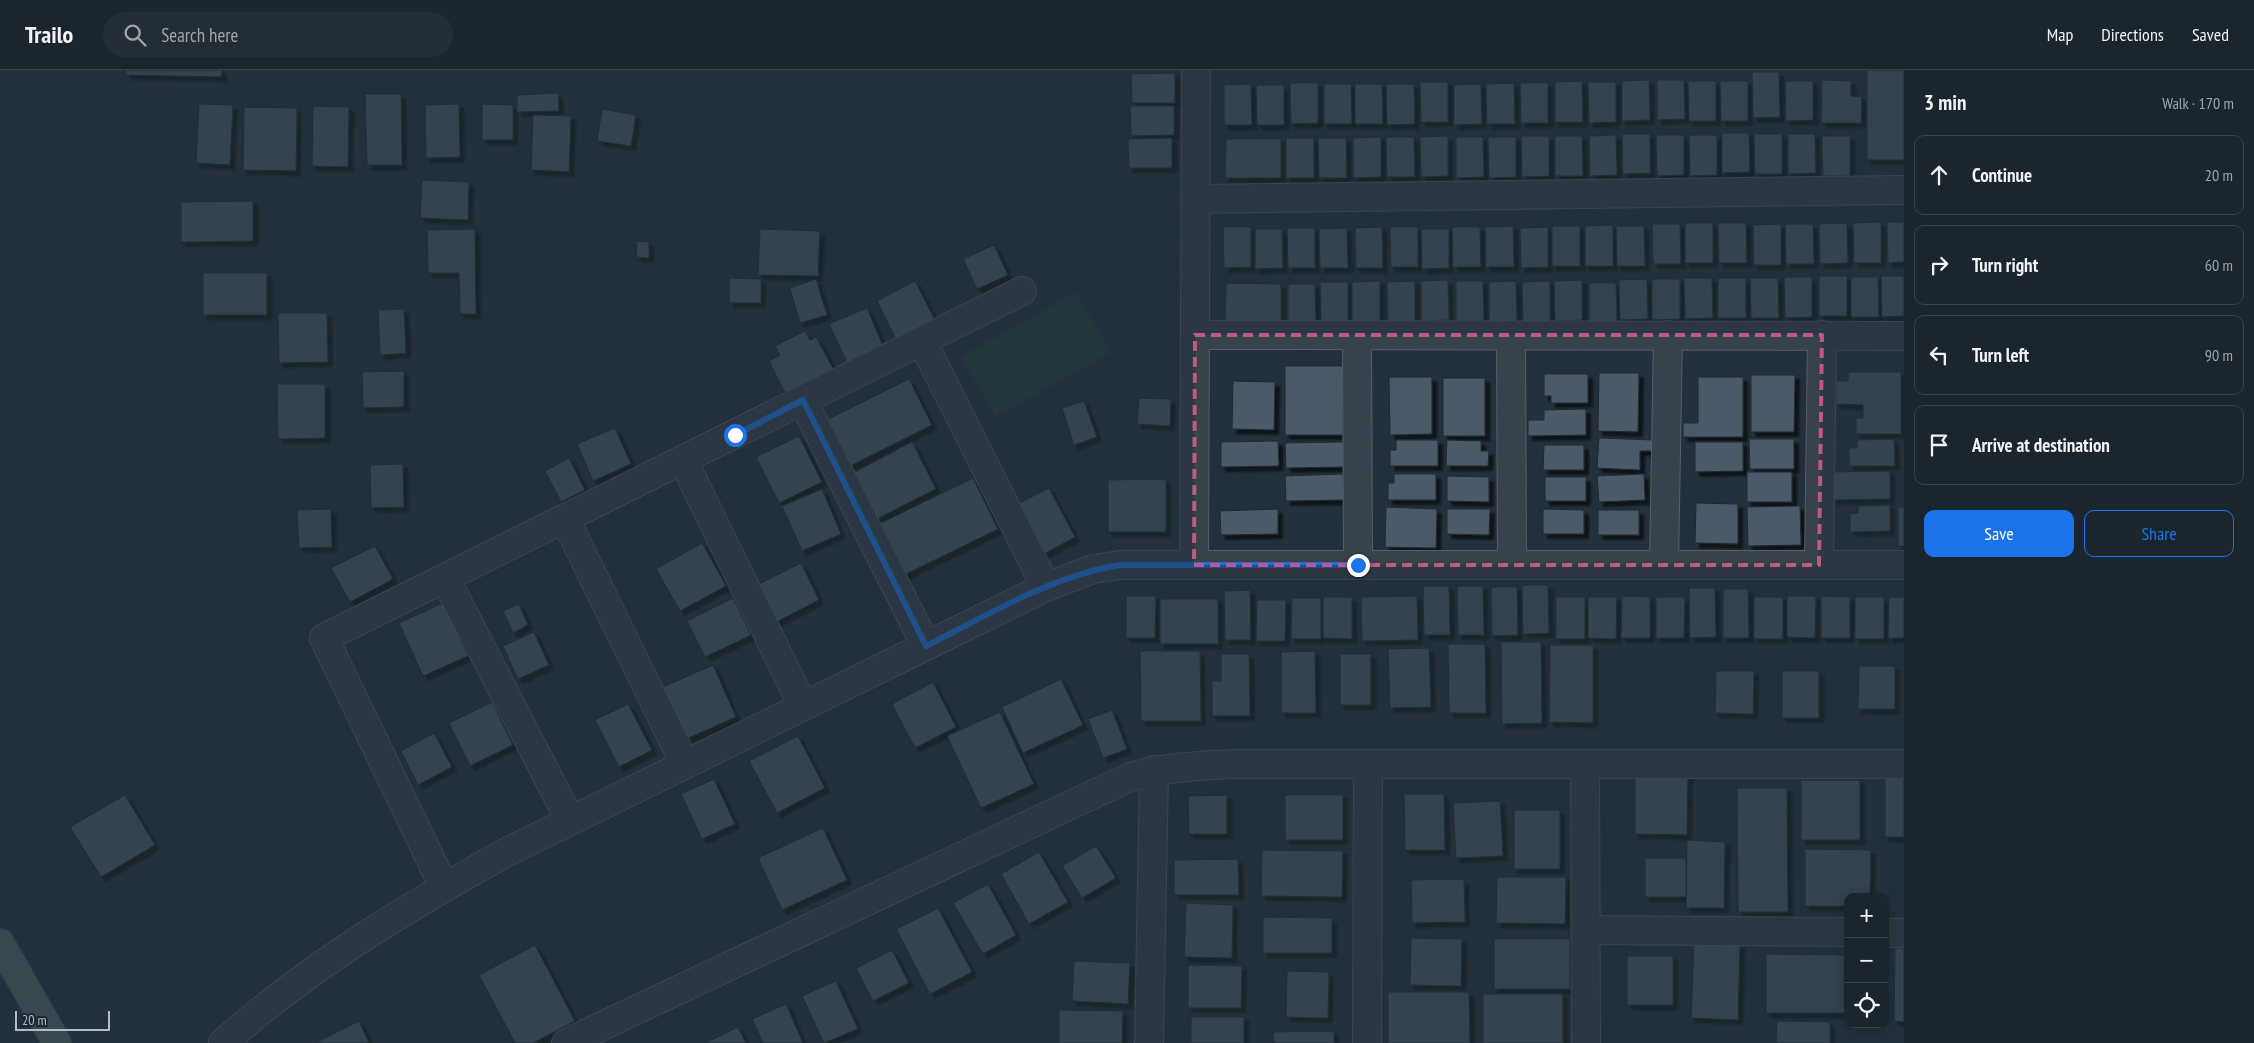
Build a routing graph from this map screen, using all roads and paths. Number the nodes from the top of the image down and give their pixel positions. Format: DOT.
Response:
graph roads {
  1 [pos="1196,70"];
  2 [pos="1904,190"];
  3 [pos="1195,199"];
  4 [pos="1022,291"];
  5 [pos="1195,335"];
  6 [pos="1357,335"];
  7 [pos="1511,336"];
  8 [pos="1668,336"];
  9 [pos="1822,336"];
  10 [pos="1904,336"];
  11 [pos="922,341"];
  12 [pos="803,400"];
  13 [pos="683,460"];
  14 [pos="565,518"];
  15 [pos="1194,565"];
  16 [pos="1358,565"];
  17 [pos="1512,565"];
  18 [pos="1664,565"];
  19 [pos="1820,565"];
  20 [pos="1904,565"];
  21 [pos="445,578"];
  22 [pos="1046,587"];
  23 [pos="926,646"];
  24 [pos="803,706"];
  25 [pos="685,764"];
  26 [pos="1904,764"];
  27 [pos="1585,765"];
  28 [pos="1368,766"];
  29 [pos="1154,770"];
  30 [pos="570,820"];
  31 [pos="444,887"];
  32 [pos="1586,930"];
  33 [pos="1844,932"];
  34 [pos="1889,933"];
  35 [pos="1904,933"];
  36 [pos="0,943"];
  37 [pos="57,1043"];
  38 [pos="223,1043"];
  39 [pos="566,1043"];
  40 [pos="1150,1043"];
  41 [pos="1367,1043"];
  42 [pos="1586,1043"];
  1 -- 3 [label="street"];
  2 -- 3 [label="street"];
  3 -- 5 [label="street"];
  4 -- 11 [label="street"];
  5 -- 6 [label="street"];
  5 -- 15 [label="street"];
  6 -- 7 [label="street"];
  6 -- 16 [label="street"];
  7 -- 8 [label="street"];
  7 -- 17 [label="street"];
  8 -- 9 [label="street"];
  8 -- 18 [label="street"];
  9 -- 10 [label="street"];
  9 -- 19 [label="street"];
  11 -- 12 [label="street"];
  11 -- 22 [label="street"];
  12 -- 13 [label="street"];
  12 -- 23 [label="street"];
  13 -- 14 [label="street"];
  13 -- 24 [label="street"];
  14 -- 21 [label="street"];
  14 -- 25 [label="street"];
  15 -- 16 [label="street"];
  15 -- 22 [label="street"];
  16 -- 17 [label="street"];
  17 -- 18 [label="street"];
  18 -- 19 [label="street"];
  19 -- 20 [label="street"];
  21 -- 30 [label="street"];
  21 -- 31 [label="street"];
  22 -- 23 [label="street"];
  23 -- 24 [label="street"];
  24 -- 25 [label="street"];
  25 -- 30 [label="street"];
  26 -- 27 [label="street"];
  27 -- 28 [label="street"];
  27 -- 32 [label="street"];
  28 -- 29 [label="street"];
  28 -- 41 [label="street"];
  29 -- 39 [label="street"];
  29 -- 40 [label="street"];
  30 -- 31 [label="street"];
  31 -- 38 [label="street"];
  32 -- 33 [label="street"];
  32 -- 42 [label="street"];
  34 -- 35 [label="street"];
  36 -- 37 [label="main road"];
}
